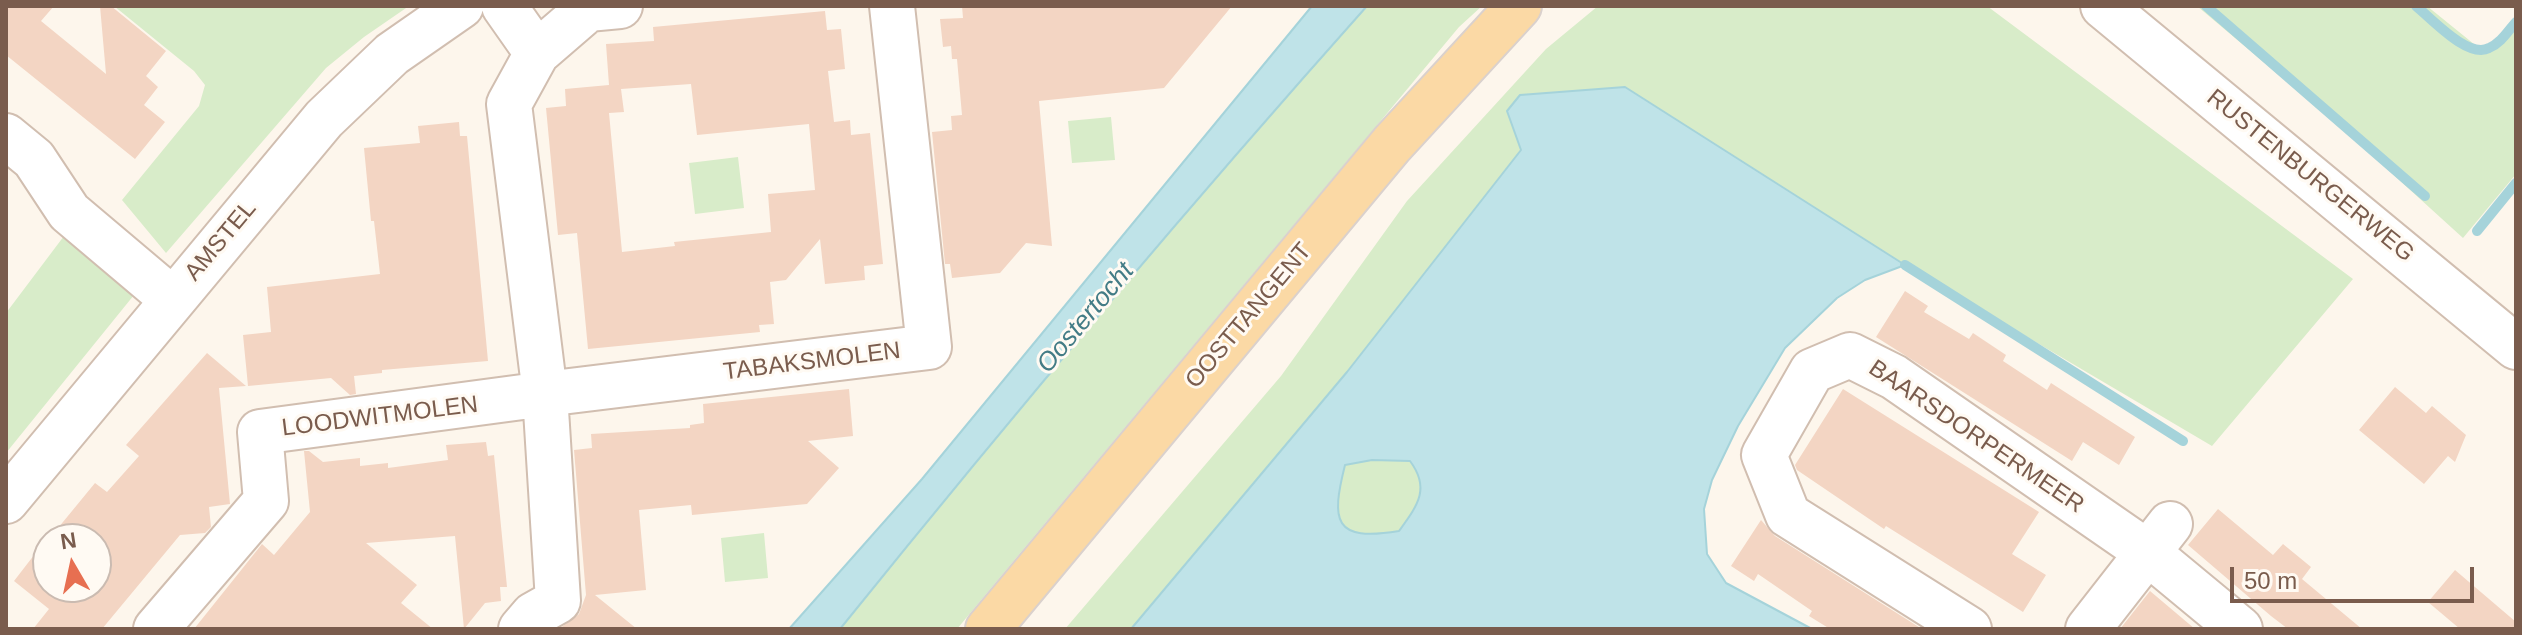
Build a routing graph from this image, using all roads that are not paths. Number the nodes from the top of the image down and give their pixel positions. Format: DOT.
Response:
graph roads {
  1 [pos="461,6"];
  2 [pos="504,6"];
  3 [pos="620,6"];
  4 [pos="892,6"];
  5 [pos="2103,6"];
  6 [pos="1519,7"];
  7 [pos="537,53"];
  8 [pos="6,136"];
  9 [pos="172,299"];
  10 [pos="2516,347"];
  11 [pos="545,394"];
  12 [pos="6,501"];
  13 [pos="2159,538"];
  14 [pos="156,629"];
  15 [pos="521,629"];
  16 [pos="988,629"];
  17 [pos="1969,629"];
  18 [pos="2088,629"];
  19 [pos="2240,629"];
  1 -- 9 [label="street, AMSTEL"];
  2 -- 7 [label="street"];
  3 -- 7 [label="street"];
  4 -- 11 [label="street, TABAKSMOLEN"];
  5 -- 10 [label="street, RUSTENBURGERWEG"];
  6 -- 16 [label="main road, OOSTTANGENT"];
  7 -- 11 [label="street"];
  8 -- 9 [label="street"];
  9 -- 12 [label="street, AMSTEL"];
  11 -- 14 [label="street, LOODWITMOLEN"];
  11 -- 15 [label="street"];
  13 -- 17 [label="street, BAARSDORPERMEER"];
  13 -- 18 [label="street"];
  13 -- 19 [label="street, BAARSDORPERMEER"];
}
